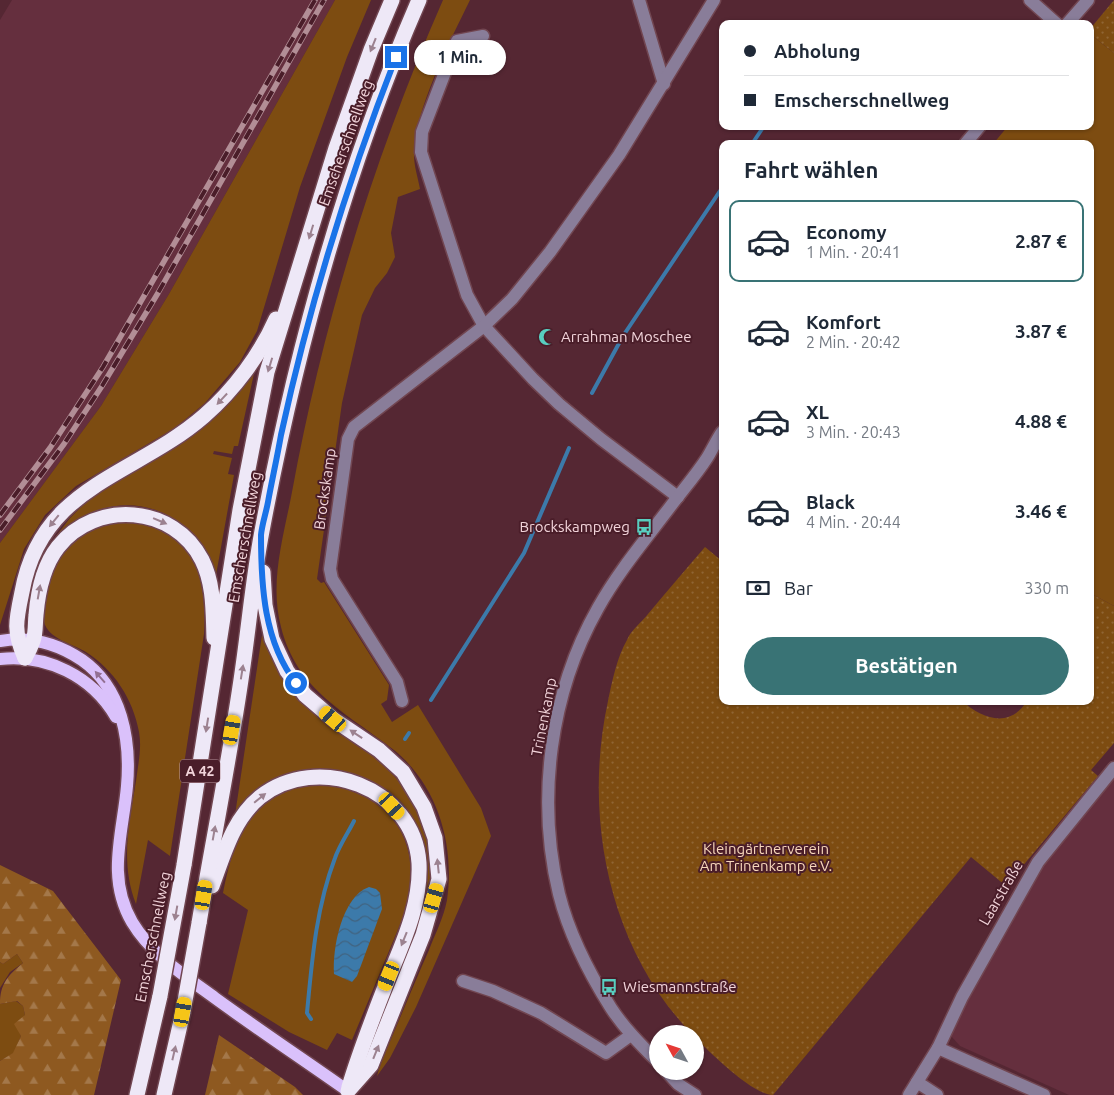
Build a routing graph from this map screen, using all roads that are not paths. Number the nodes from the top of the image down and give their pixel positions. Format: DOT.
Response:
graph roads {
  1 [pos="392,0"];
  2 [pos="419,0"];
  3 [pos="639,0"];
  4 [pos="714,0"];
  5 [pos="1030,0"];
  6 [pos="1088,0"];
  7 [pos="1052,20"];
  8 [pos="1070,20"];
  9 [pos="482,36"];
  10 [pos="664,84"];
  11 [pos="977,130"];
  12 [pos="968,140"];
  13 [pos="300,268"];
  14 [pos="484,326"];
  15 [pos="719,436"];
  16 [pos="678,496"];
  17 [pos="261,533"];
  18 [pos="16,639"];
  19 [pos="34,640"];
  20 [pos="0,641"];
  21 [pos="25,658"];
  22 [pos="0,659"];
  23 [pos="215,677"];
  24 [pos="402,701"];
  25 [pos="126,737"];
  26 [pos="1114,768"];
  27 [pos="209,883"];
  28 [pos="463,982"];
  29 [pos="632,1035"];
  30 [pos="938,1048"];
  31 [pos="649,1053"];
  32 [pos="674,1080"];
  33 [pos="918,1082"];
  34 [pos="349,1094"];
  35 [pos="137,1095"];
  36 [pos="164,1095"];
  37 [pos="695,1095"];
  38 [pos="909,1095"];
  39 [pos="937,1095"];
  40 [pos="1044,1095"];
  1 -- 13 [label="highway, Emscherschnellweg / A 42, one-way"];
  2 -- 17 [label="highway, Emscherschnellweg / A 42"];
  3 -- 10 [label="street"];
  4 -- 10 [label="street"];
  5 -- 7 [label="street"];
  6 -- 8 [label="street"];
  9 -- 14 [label="street"];
  10 -- 14 [label="street"];
  11 -- 12 [label="street"];
  13 -- 18 [label="highway, one-way"];
  13 -- 23 [label="highway, Emscherschnellweg / A 42, one-way"];
  14 -- 16 [label="street"];
  14 -- 24 [label="street, Brockskamp"];
  15 -- 16 [label="street, Trinenkamp"];
  16 -- 29 [label="street, Trinenkamp"];
  27 -- 17 [label="highway, Emscherschnellweg / A 42, one-way"];
  34 -- 17 [label="highway, one-way"];
  18 -- 19 [label="main road"];
  18 -- 20 [label="main road"];
  18 -- 21 [label="highway"];
  19 -- 21 [label="highway"];
  19 -- 23 [label="highway, one-way"];
  25 -- 19 [label="main road, one-way"];
  21 -- 22 [label="main road"];
  21 -- 25 [label="main road"];
  23 -- 35 [label="highway, Emscherschnellweg / A 42, one-way, bridge"];
  25 -- 34 [label="main road"];
  26 -- 30 [label="street, Laarstraße"];
  27 -- 34 [label="highway, one-way"];
  36 -- 27 [label="highway, Emscherschnellweg / A 42, one-way, bridge"];
  28 -- 29 [label="street"];
  29 -- 31 [label="street, Trinenkamp"];
  30 -- 33 [label="street, Laarstraße"];
  30 -- 40 [label="street"];
  32 -- 37 [label="street"];
  33 -- 38 [label="street, Laarstraße"];
  33 -- 39 [label="street"];
}
